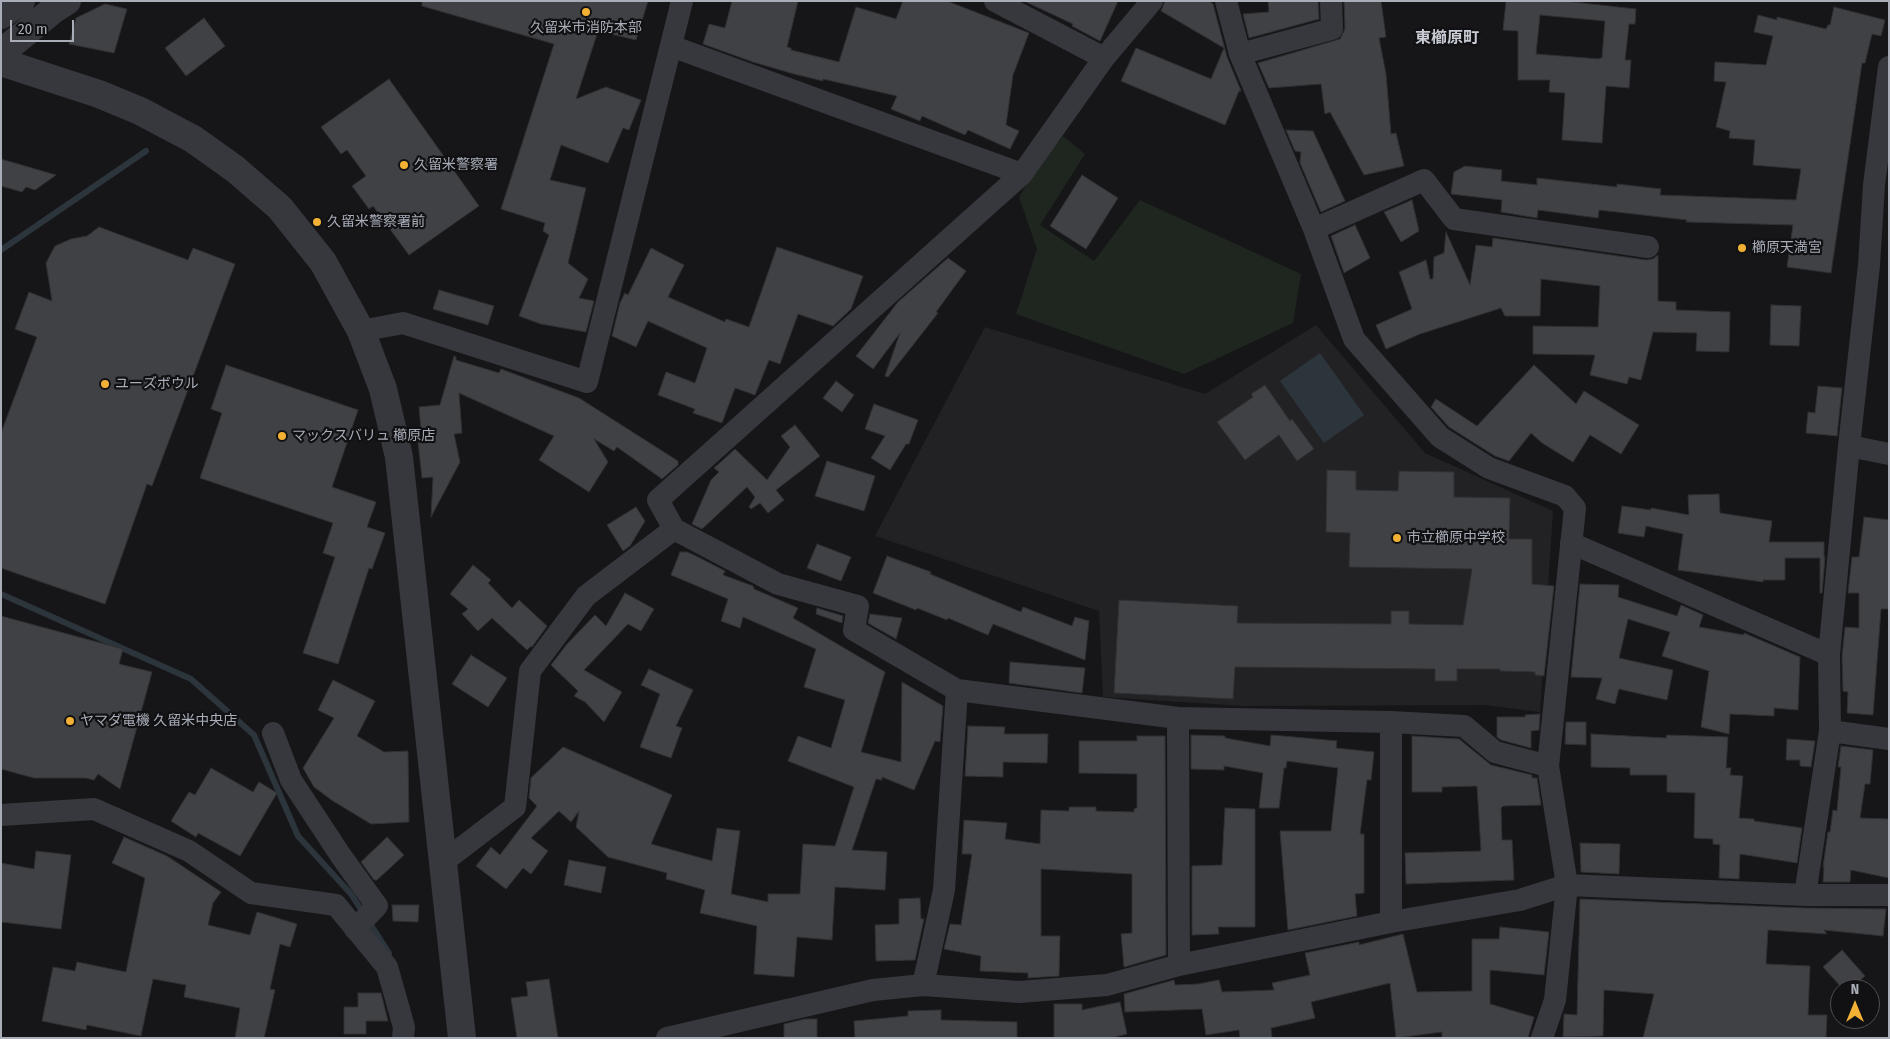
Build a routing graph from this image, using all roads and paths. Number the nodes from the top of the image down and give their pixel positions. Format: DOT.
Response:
graph roads {
  1 [pos="21,1"];
  2 [pos="67,1"];
  3 [pos="682,1"];
  4 [pos="995,1"];
  5 [pos="1152,1"];
  6 [pos="1226,1"];
  7 [pos="1331,1"];
  8 [pos="1,15"];
  9 [pos="671,46"];
  10 [pos="1,53"];
  11 [pos="1240,54"];
  12 [pos="1104,58"];
  13 [pos="1,62"];
  14 [pos="1889,67"];
  15 [pos="1022,174"];
  16 [pos="1314,229"];
  17 [pos="1648,247"];
  18 [pos="361,331"];
  19 [pos="1849,446"];
  20 [pos="1889,454"];
  21 [pos="674,529"];
  22 [pos="1571,543"];
  23 [pos="1829,655"];
  24 [pos="957,690"];
  25 [pos="1178,718"];
  26 [pos="1390,722"];
  27 [pos="1830,731"];
  28 [pos="273,734"];
  29 [pos="1889,739"];
  30 [pos="1548,766"];
  31 [pos="1,815"];
  32 [pos="443,862"];
  33 [pos="1567,885"];
  34 [pos="1805,895"];
  35 [pos="1889,895"];
  36 [pos="1391,922"];
  37 [pos="355,929"];
  38 [pos="1178,965"];
  39 [pos="923,985"];
  40 [pos="403,1038"];
  41 [pos="462,1038"];
  42 [pos="667,1038"];
  43 [pos="1542,1038"];
  1 -- 8 [label="street"];
  2 -- 10 [label="street"];
  3 -- 9 [label="street"];
  4 -- 12 [label="street"];
  5 -- 12 [label="street"];
  6 -- 11 [label="street"];
  7 -- 11 [label="street"];
  9 -- 15 [label="street"];
  9 -- 18 [label="street"];
  11 -- 16 [label="street"];
  12 -- 15 [label="street"];
  13 -- 18 [label="street"];
  14 -- 19 [label="street"];
  15 -- 21 [label="street"];
  16 -- 17 [label="street"];
  16 -- 22 [label="street"];
  18 -- 32 [label="street"];
  19 -- 20 [label="street"];
  19 -- 23 [label="street"];
  21 -- 24 [label="street"];
  21 -- 32 [label="street"];
  22 -- 23 [label="street"];
  22 -- 30 [label="street"];
  23 -- 27 [label="street"];
  24 -- 25 [label="street"];
  24 -- 39 [label="street"];
  25 -- 26 [label="street"];
  25 -- 38 [label="street"];
  26 -- 30 [label="street"];
  26 -- 36 [label="street"];
  27 -- 29 [label="street"];
  27 -- 34 [label="street"];
  28 -- 37 [label="street"];
  30 -- 33 [label="street"];
  31 -- 37 [label="street"];
  32 -- 41 [label="street"];
  33 -- 34 [label="street"];
  33 -- 36 [label="street"];
  33 -- 43 [label="street"];
  34 -- 35 [label="street"];
  36 -- 38 [label="street"];
  37 -- 40 [label="street"];
  38 -- 39 [label="street"];
  39 -- 42 [label="street"];
}
